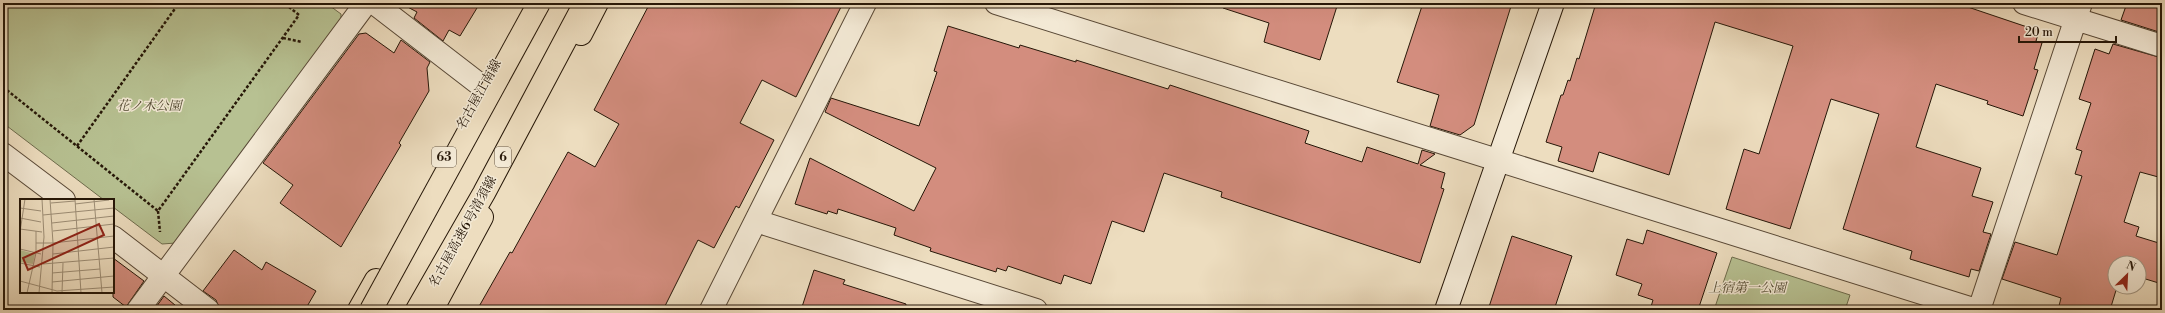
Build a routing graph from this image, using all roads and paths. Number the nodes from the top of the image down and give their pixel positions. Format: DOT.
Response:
graph roads {
  1 [pos="179,3"];
  2 [pos="284,3"];
  3 [pos="366,3"];
  4 [pos="374,3"];
  5 [pos="527,3"];
  6 [pos="539,3"];
  7 [pos="585,3"];
  8 [pos="597,3"];
  9 [pos="865,3"];
  10 [pos="996,3"];
  11 [pos="1552,3"];
  12 [pos="2024,3"];
  13 [pos="2079,11"];
  14 [pos="2162,46"];
  15 [pos="483,86"];
  16 [pos="3,87"];
  17 [pos="77,146"];
  18 [pos="3,154"];
  19 [pos="1498,161"];
  20 [pos="63,199"];
  21 [pos="756,221"];
  22 [pos="114,238"];
  23 [pos="163,276"];
  24 [pos="138,310"];
  25 [pos="208,310"];
  26 [pos="359,310"];
  27 [pos="372,310"];
  28 [pos="417,310"];
  29 [pos="432,310"];
  30 [pos="711,310"];
  31 [pos="1036,310"];
  32 [pos="1446,310"];
  33 [pos="1976,310"];
  34 [pos="1979,310"];
  1 -- 17 [label="path"];
  2 -- 17 [label="path"];
  3 -- 23 [label="street"];
  4 -- 15 [label="street"];
  5 -- 15 [label="main road, 名古屋江南線 / 63"];
  6 -- 27 [label="main road, bridge"];
  7 -- 28 [label="main road, 名古屋高速6号清須線 / 6"];
  8 -- 29 [label="main road"];
  9 -- 21 [label="street"];
  10 -- 19 [label="street"];
  11 -- 19 [label="street"];
  12 -- 13 [label="street"];
  13 -- 14 [label="street"];
  13 -- 34 [label="street"];
  15 -- 26 [label="main road, 名古屋江南線 / 63"];
  16 -- 17 [label="path"];
  18 -- 20 [label="street"];
  19 -- 32 [label="street"];
  19 -- 33 [label="street"];
  21 -- 30 [label="street"];
  21 -- 31 [label="street"];
  22 -- 23 [label="street"];
  23 -- 24 [label="street"];
  23 -- 25 [label="street"];
}
